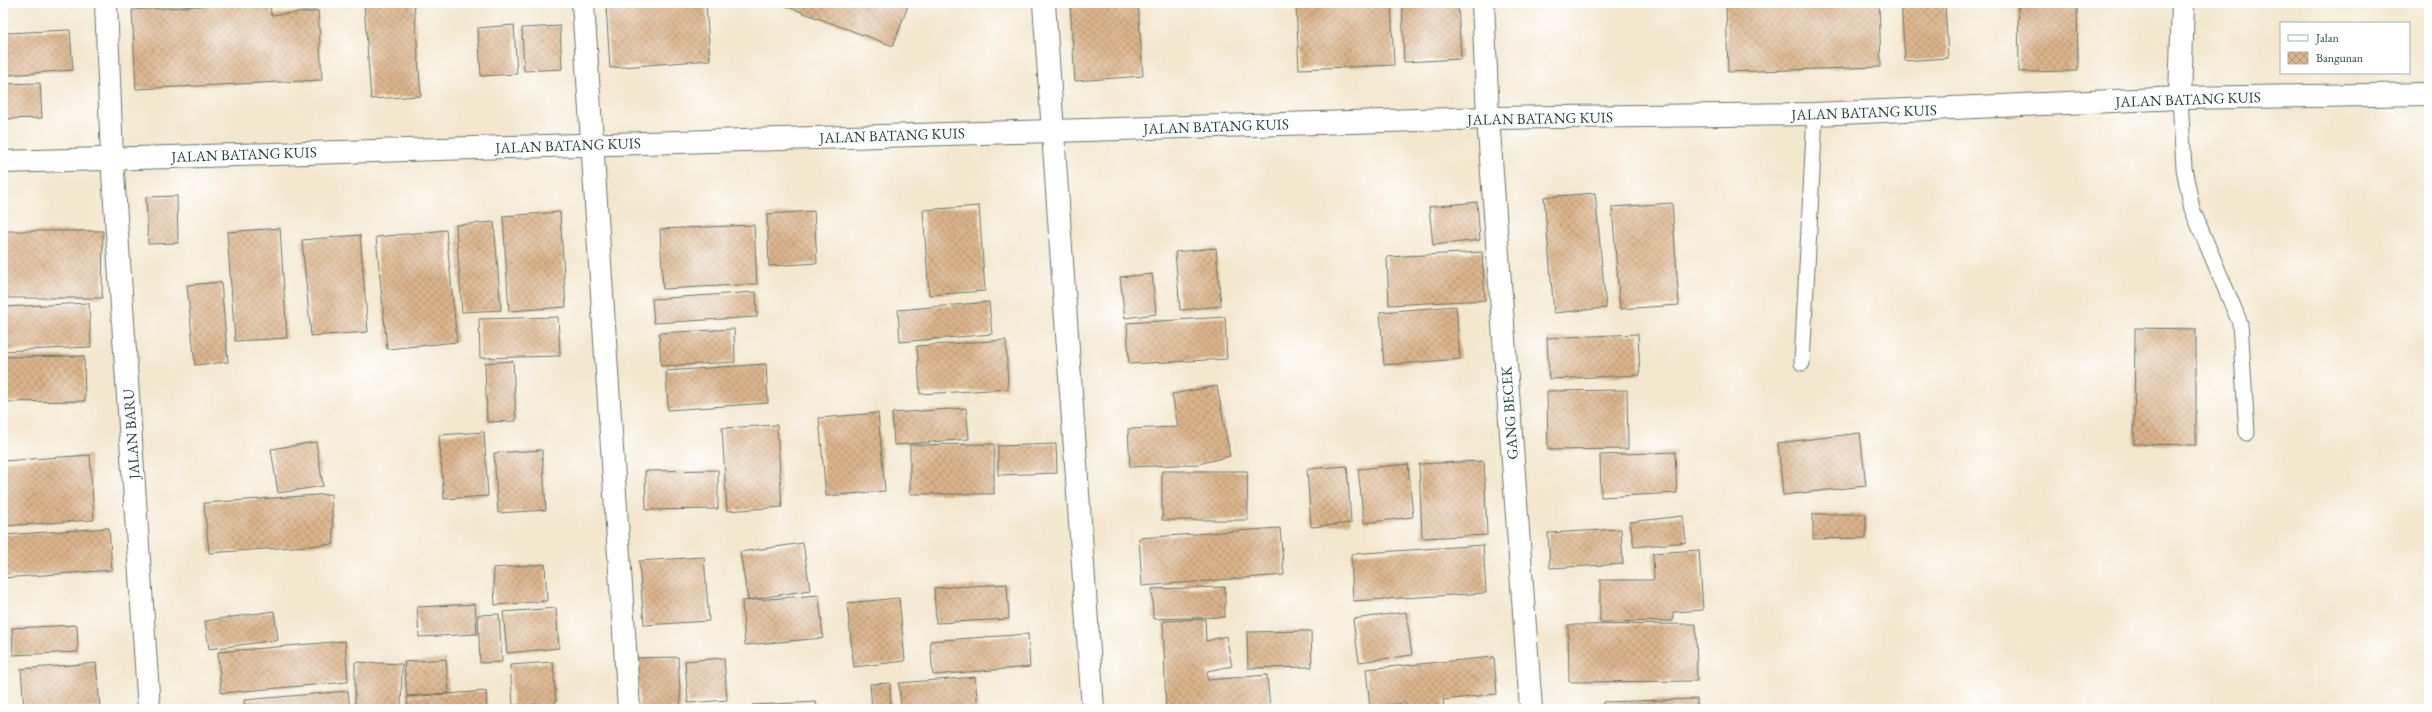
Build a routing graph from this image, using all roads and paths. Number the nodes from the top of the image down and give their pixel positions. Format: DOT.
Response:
graph roads {
  1 [pos="106,3"];
  2 [pos="583,3"];
  3 [pos="1044,3"];
  4 [pos="1483,3"];
  5 [pos="2183,3"];
  6 [pos="2429,94"];
  7 [pos="2180,98"];
  8 [pos="1815,114"];
  9 [pos="1488,118"];
  10 [pos="1052,131"];
  11 [pos="591,144"];
  12 [pos="112,158"];
  13 [pos="3,162"];
  14 [pos="1802,363"];
  15 [pos="2247,433"];
  16 [pos="149,709"];
  17 [pos="629,709"];
  18 [pos="1093,709"];
  19 [pos="1531,709"];
  1 -- 12 [label="street, JALAN BARU"];
  2 -- 11 [label="street"];
  3 -- 10 [label="street"];
  4 -- 9 [label="street, GANG BECEK"];
  5 -- 7 [label="street"];
  6 -- 7 [label="street, JALAN BATANG KUIS"];
  7 -- 8 [label="street, JALAN BATANG KUIS"];
  7 -- 15 [label="lane"];
  8 -- 9 [label="street, JALAN BATANG KUIS"];
  8 -- 14 [label="lane"];
  9 -- 10 [label="street, JALAN BATANG KUIS"];
  9 -- 19 [label="street, GANG BECEK"];
  10 -- 11 [label="street, JALAN BATANG KUIS"];
  10 -- 18 [label="street"];
  11 -- 12 [label="street, JALAN BATANG KUIS"];
  11 -- 17 [label="street"];
  12 -- 13 [label="street, JALAN BATANG KUIS"];
  12 -- 16 [label="street, JALAN BARU"];
}
